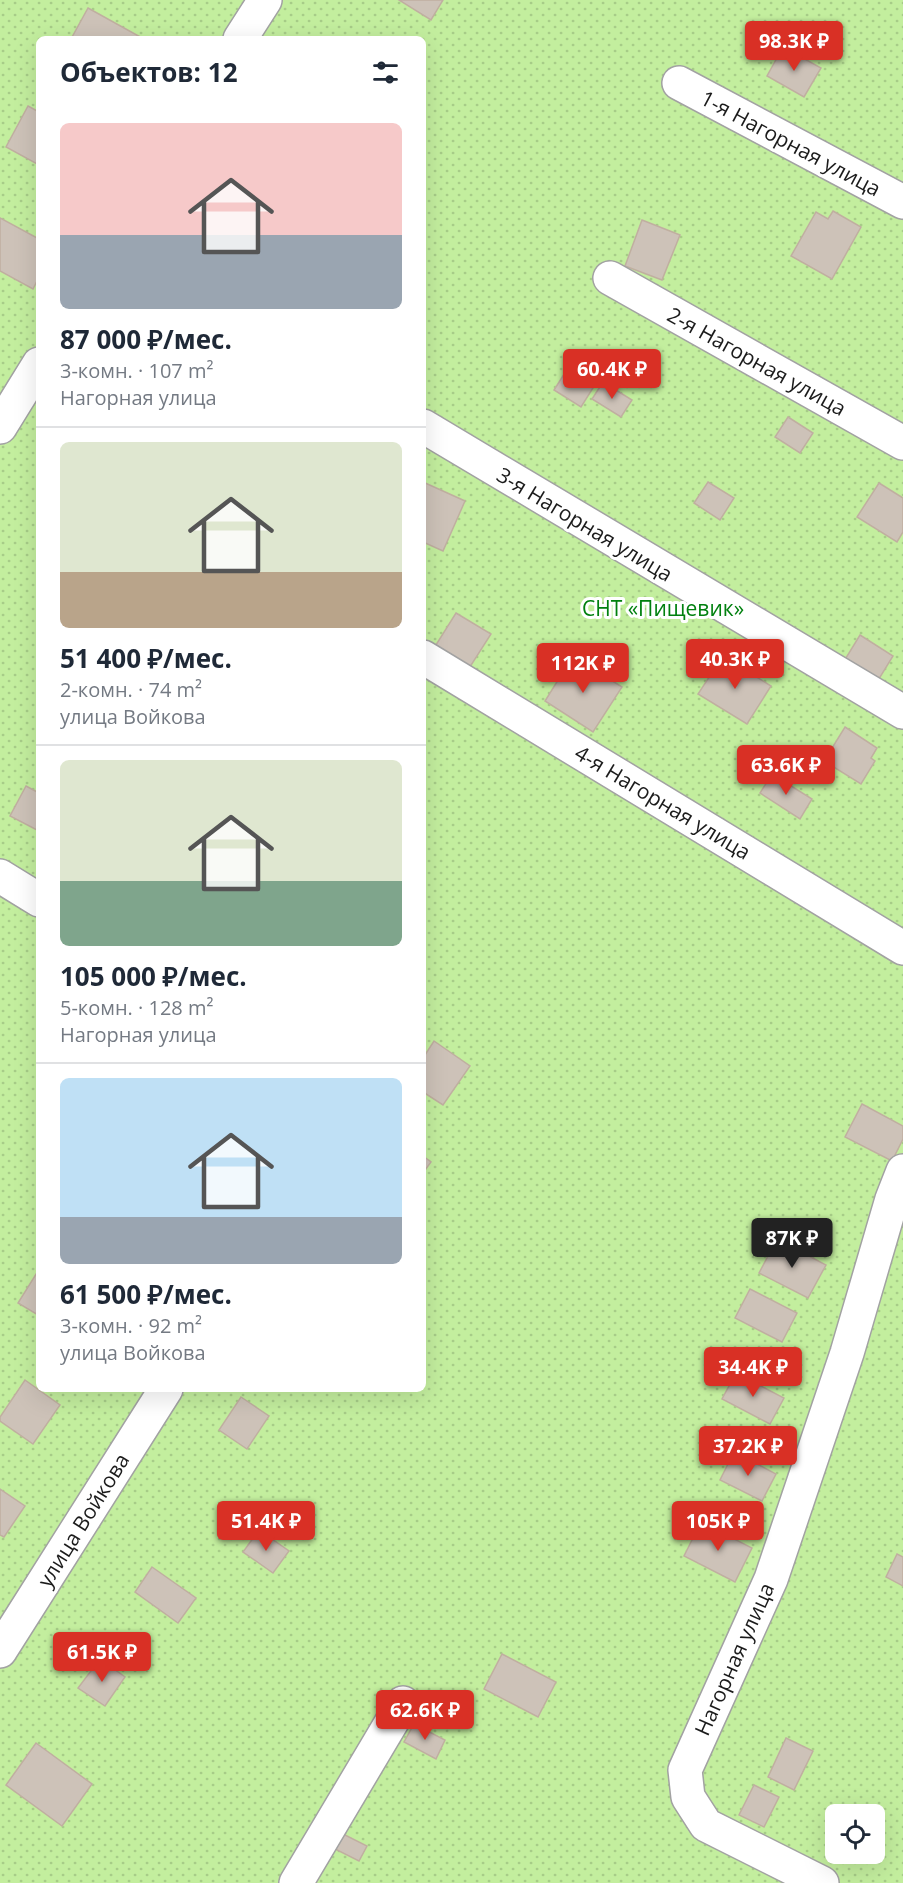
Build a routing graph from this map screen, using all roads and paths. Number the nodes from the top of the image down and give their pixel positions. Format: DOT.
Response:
graph roads {
  1 [pos="264,0"];
  2 [pos="242,36"];
  3 [pos="679,83"];
  4 [pos="903,202"];
  5 [pos="610,278"];
  6 [pos="36,369"];
  7 [pos="0,427"];
  8 [pos="426,428"];
  9 [pos="903,443"];
  10 [pos="426,659"];
  11 [pos="903,712"];
  12 [pos="0,876"];
  13 [pos="36,898"];
  14 [pos="903,948"];
  15 [pos="899,1192"];
  16 [pos="164,1392"];
  17 [pos="0,1651"];
  18 [pos="403,1703"];
  19 [pos="296,1883"];
  20 [pos="822,1883"];
  1 -- 2 [label="street"];
  3 -- 4 [label="street, 1-я Нагорная улица"];
  5 -- 9 [label="street, 2-я Нагорная улица"];
  6 -- 7 [label="street"];
  8 -- 11 [label="street, 3-я Нагорная улица"];
  10 -- 14 [label="street, 4-я Нагорная улица"];
  12 -- 13 [label="street"];
  15 -- 20 [label="street, Нагорная улица"];
  16 -- 17 [label="street, улица Войкова"];
  18 -- 19 [label="street"];
}
